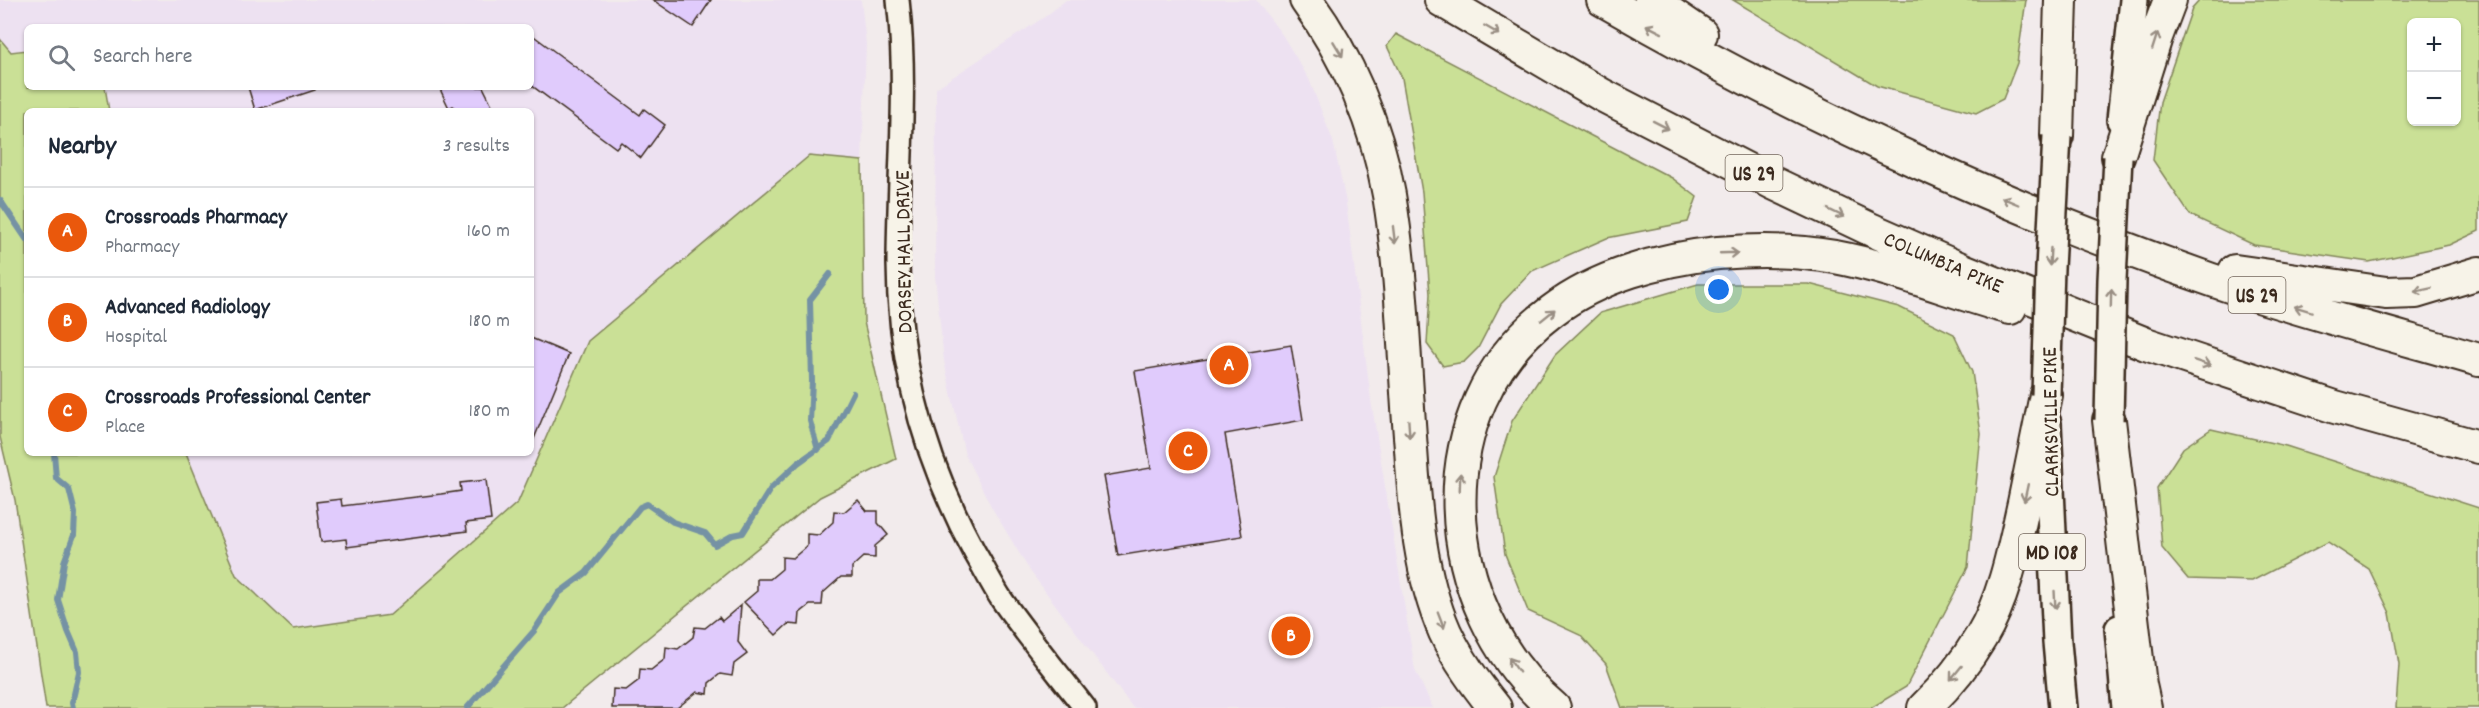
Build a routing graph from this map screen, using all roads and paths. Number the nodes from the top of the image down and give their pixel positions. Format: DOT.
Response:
graph roads {
  1 [pos="898,0"];
  2 [pos="1306,0"];
  3 [pos="1441,0"];
  4 [pos="1603,0"];
  5 [pos="1651,0"];
  6 [pos="2061,0"];
  7 [pos="2071,0"];
  8 [pos="2134,0"];
  9 [pos="2170,0"];
  10 [pos="1818,114"];
  11 [pos="2057,136"];
  12 [pos="2118,157"];
  13 [pos="2157,259"];
  14 [pos="2479,273"];
  15 [pos="2146,344"];
  16 [pos="2479,360"];
  17 [pos="2046,395"];
  18 [pos="2335,407"];
  19 [pos="2109,420"];
  20 [pos="2479,447"];
  21 [pos="2479,468"];
  22 [pos="1085,708"];
  23 [pos="1495,708"];
  24 [pos="1554,708"];
  25 [pos="1924,708"];
  26 [pos="2063,708"];
  27 [pos="2126,708"];
  28 [pos="2145,708"];
  1 -- 22 [label="street, DORSEY HALL DRIVE"];
  2 -- 23 [label="highway, one-way"];
  3 -- 15 [label="highway, COLUMBIA PIKE / US 29, one-way"];
  10 -- 4 [label="highway, US 29, one-way"];
  5 -- 10 [label="highway"];
  6 -- 11 [label="highway"];
  7 -- 11 [label="main road, MD 108"];
  8 -- 12 [label="main road, MD 108"];
  12 -- 9 [label="highway, one-way"];
  13 -- 10 [label="highway, US 29, one-way"];
  11 -- 17 [label="main road, CLARKSVILLE PIKE / MD 108, one-way, bridge"];
  19 -- 12 [label="main road, MD 108, one-way, bridge"];
  14 -- 13 [label="highway, one-way"];
  16 -- 13 [label="highway, US 29, one-way"];
  15 -- 18 [label="highway, COLUMBIA PIKE / US 29, one-way"];
  24 -- 15 [label="highway, one-way"];
  17 -- 25 [label="highway, one-way"];
  17 -- 26 [label="main road, CLARKSVILLE PIKE / MD 108, one-way"];
  18 -- 20 [label="highway, COLUMBIA PIKE / US 29"];
  18 -- 21 [label="highway"];
  19 -- 27 [label="main road, MD 108"];
  19 -- 28 [label="highway"];
}
